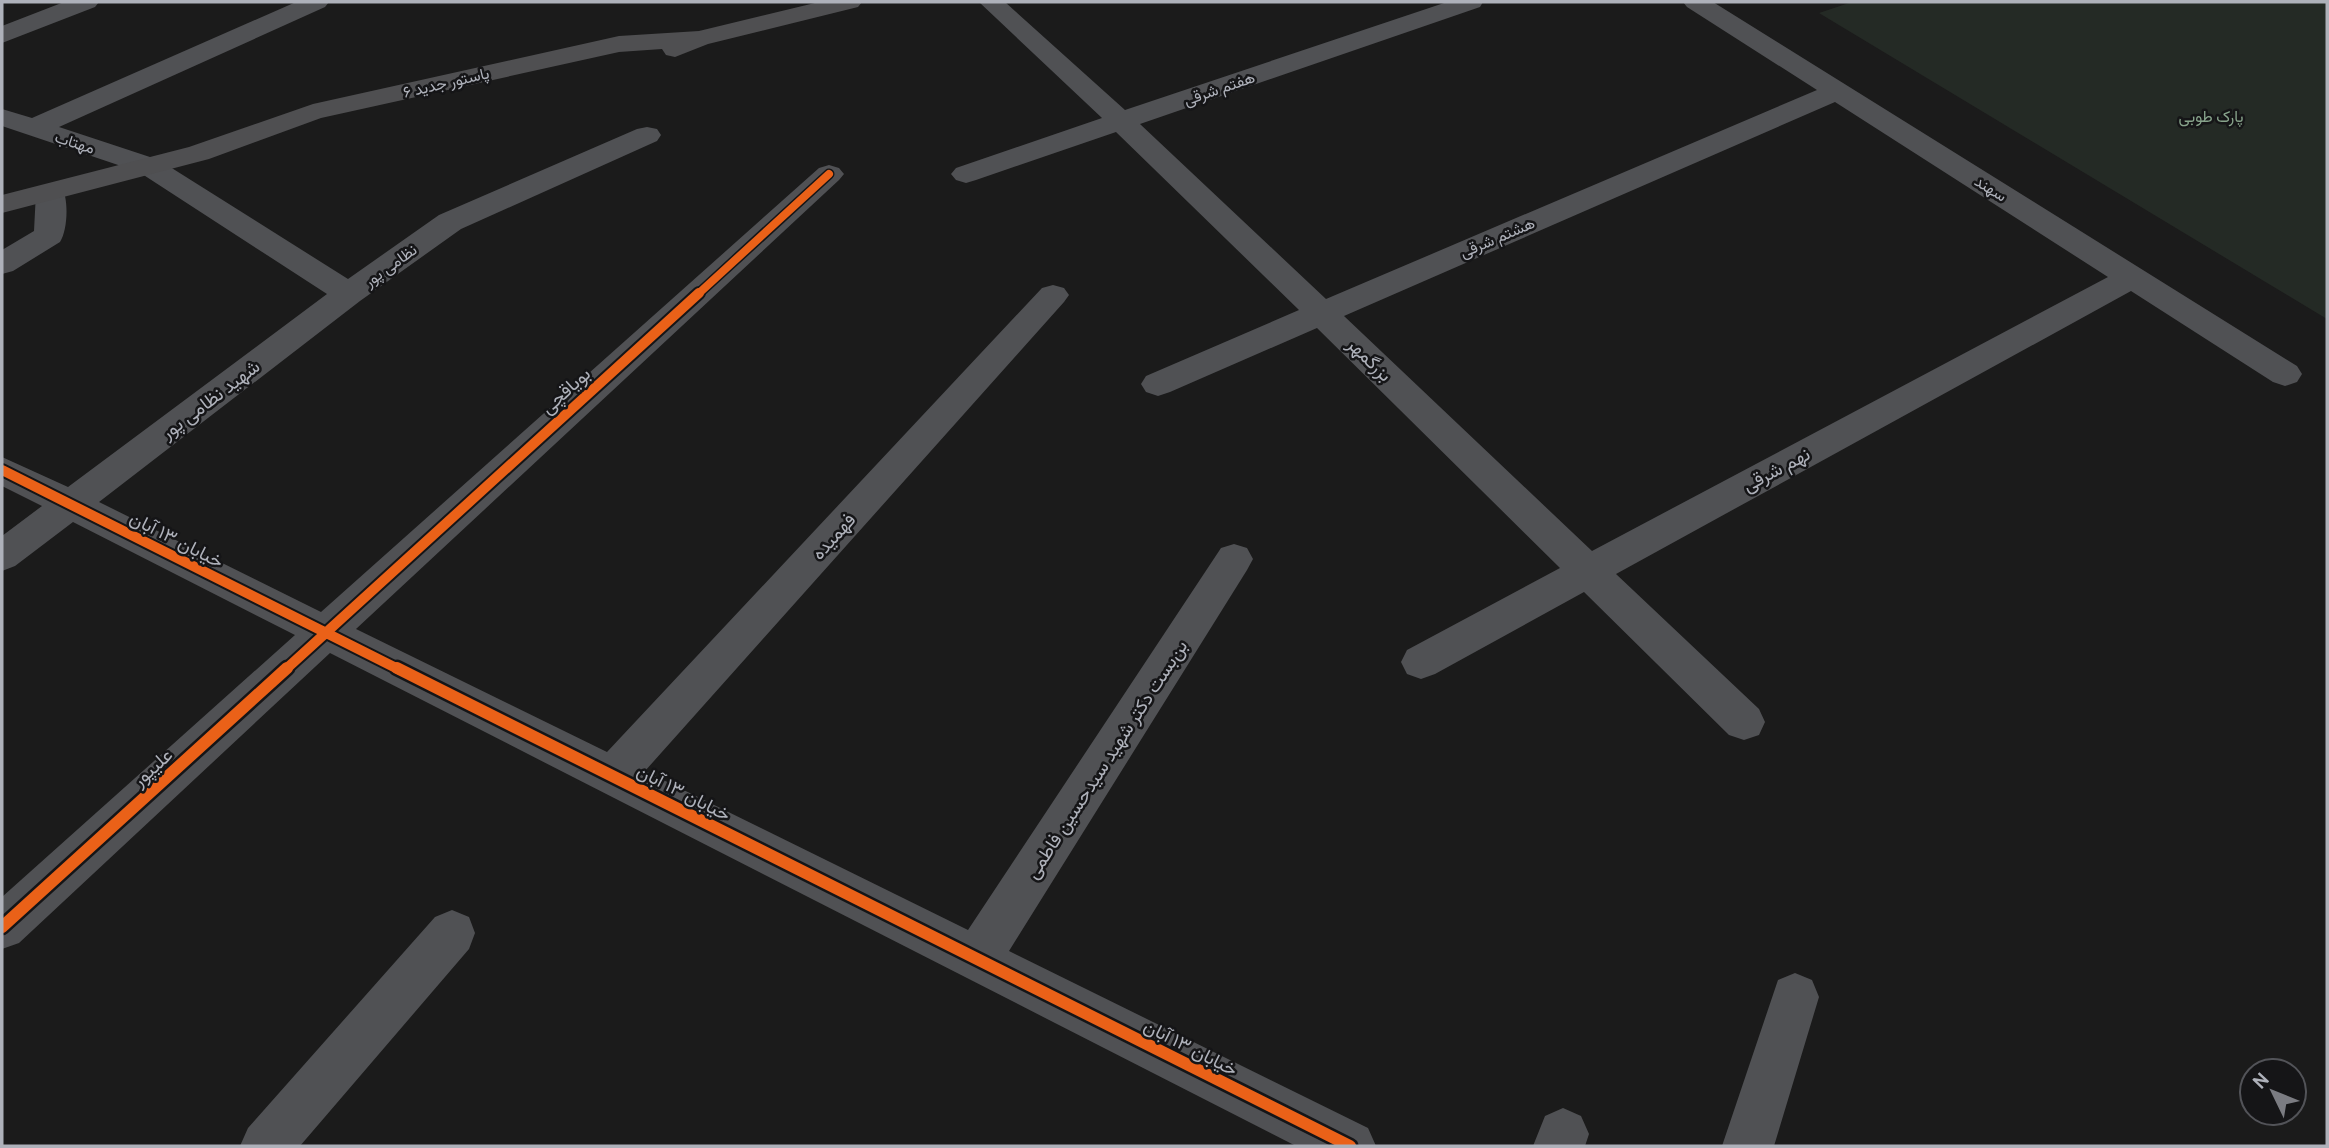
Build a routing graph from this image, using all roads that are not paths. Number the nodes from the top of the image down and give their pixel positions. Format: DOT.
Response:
graph roads {
  1 [pos="86,2"];
  2 [pos="316,2"];
  3 [pos="849,2"];
  4 [pos="991,2"];
  5 [pos="1471,2"];
  6 [pos="1696,2"];
  7 [pos="2,36"];
  8 [pos="1838,91"];
  9 [pos="2,117"];
  10 [pos="1122,122"];
  11 [pos="33,128"];
  12 [pos="647,135"];
  13 [pos="149,166"];
  14 [pos="829,174"];
  15 [pos="966,174"];
  16 [pos="51,192"];
  17 [pos="2,204"];
  18 [pos="2,264"];
  19 [pos="2132,277"];
  20 [pos="349,294"];
  21 [pos="1053,295"];
  22 [pos="1321,312"];
  23 [pos="2285,374"];
  24 [pos="1158,384"];
  25 [pos="2,470"];
  26 [pos="70,504"];
  27 [pos="2,556"];
  28 [pos="1234,559"];
  29 [pos="1590,570"];
  30 [pos="325,632"];
  31 [pos="1420,663"];
  32 [pos="1744,722"];
  33 [pos="613,776"];
  34 [pos="2,927"];
  35 [pos="452,933"];
  36 [pos="977,959"];
  37 [pos="1795,997"];
  38 [pos="266,1146"];
  39 [pos="1350,1146"];
  40 [pos="1748,1146"];
  1 -- 7 [label="street"];
  2 -- 11 [label="street"];
  3 -- 13 [label="main road, پاستور جدید ۶"];
  4 -- 10 [label="street, بزرگمهر"];
  5 -- 10 [label="street, هفتم شرقی"];
  6 -- 8 [label="street, سهند"];
  8 -- 19 [label="street, سهند"];
  8 -- 22 [label="street, هشتم شرقی"];
  9 -- 11 [label="street, مهتاب"];
  10 -- 15 [label="street, هفتم شرقی"];
  10 -- 22 [label="street, بزرگمهر"];
  11 -- 13 [label="street, مهتاب"];
  12 -- 20 [label="street, نظامی پور"];
  13 -- 16 [label="main road, پاستور جدید ۶"];
  13 -- 20 [label="street, نظامی پور"];
  14 -- 30 [label="street, بویاقچی"];
  16 -- 17 [label="main road, پاستور جدید ۶"];
  16 -- 18 [label="street"];
  19 -- 23 [label="street, سهند"];
  19 -- 29 [label="street, نهم شرقی"];
  20 -- 26 [label="street, شهید نظامی پور"];
  21 -- 33 [label="street, فهمیده"];
  22 -- 24 [label="street, هشتم شرقی"];
  22 -- 29 [label="street, بزرگمهر"];
  25 -- 26 [label="street, خیابان ١٣ آبان"];
  26 -- 27 [label="street, شهید نظامی پور"];
  26 -- 30 [label="street, خیابان ١٣ آبان"];
  28 -- 36 [label="street, بن‌بست دکتر شهید سیدحسین فاطمی"];
  29 -- 31 [label="street, نهم شرقی"];
  29 -- 32 [label="street, بزرگمهر"];
  30 -- 33 [label="street, خیابان ١٣ آبان"];
  30 -- 34 [label="street, علیپور"];
  33 -- 36 [label="street, خیابان ١٣ آبان"];
  35 -- 38 [label="street"];
  36 -- 39 [label="street, خیابان ١٣ آبان"];
  37 -- 40 [label="street"];
}
